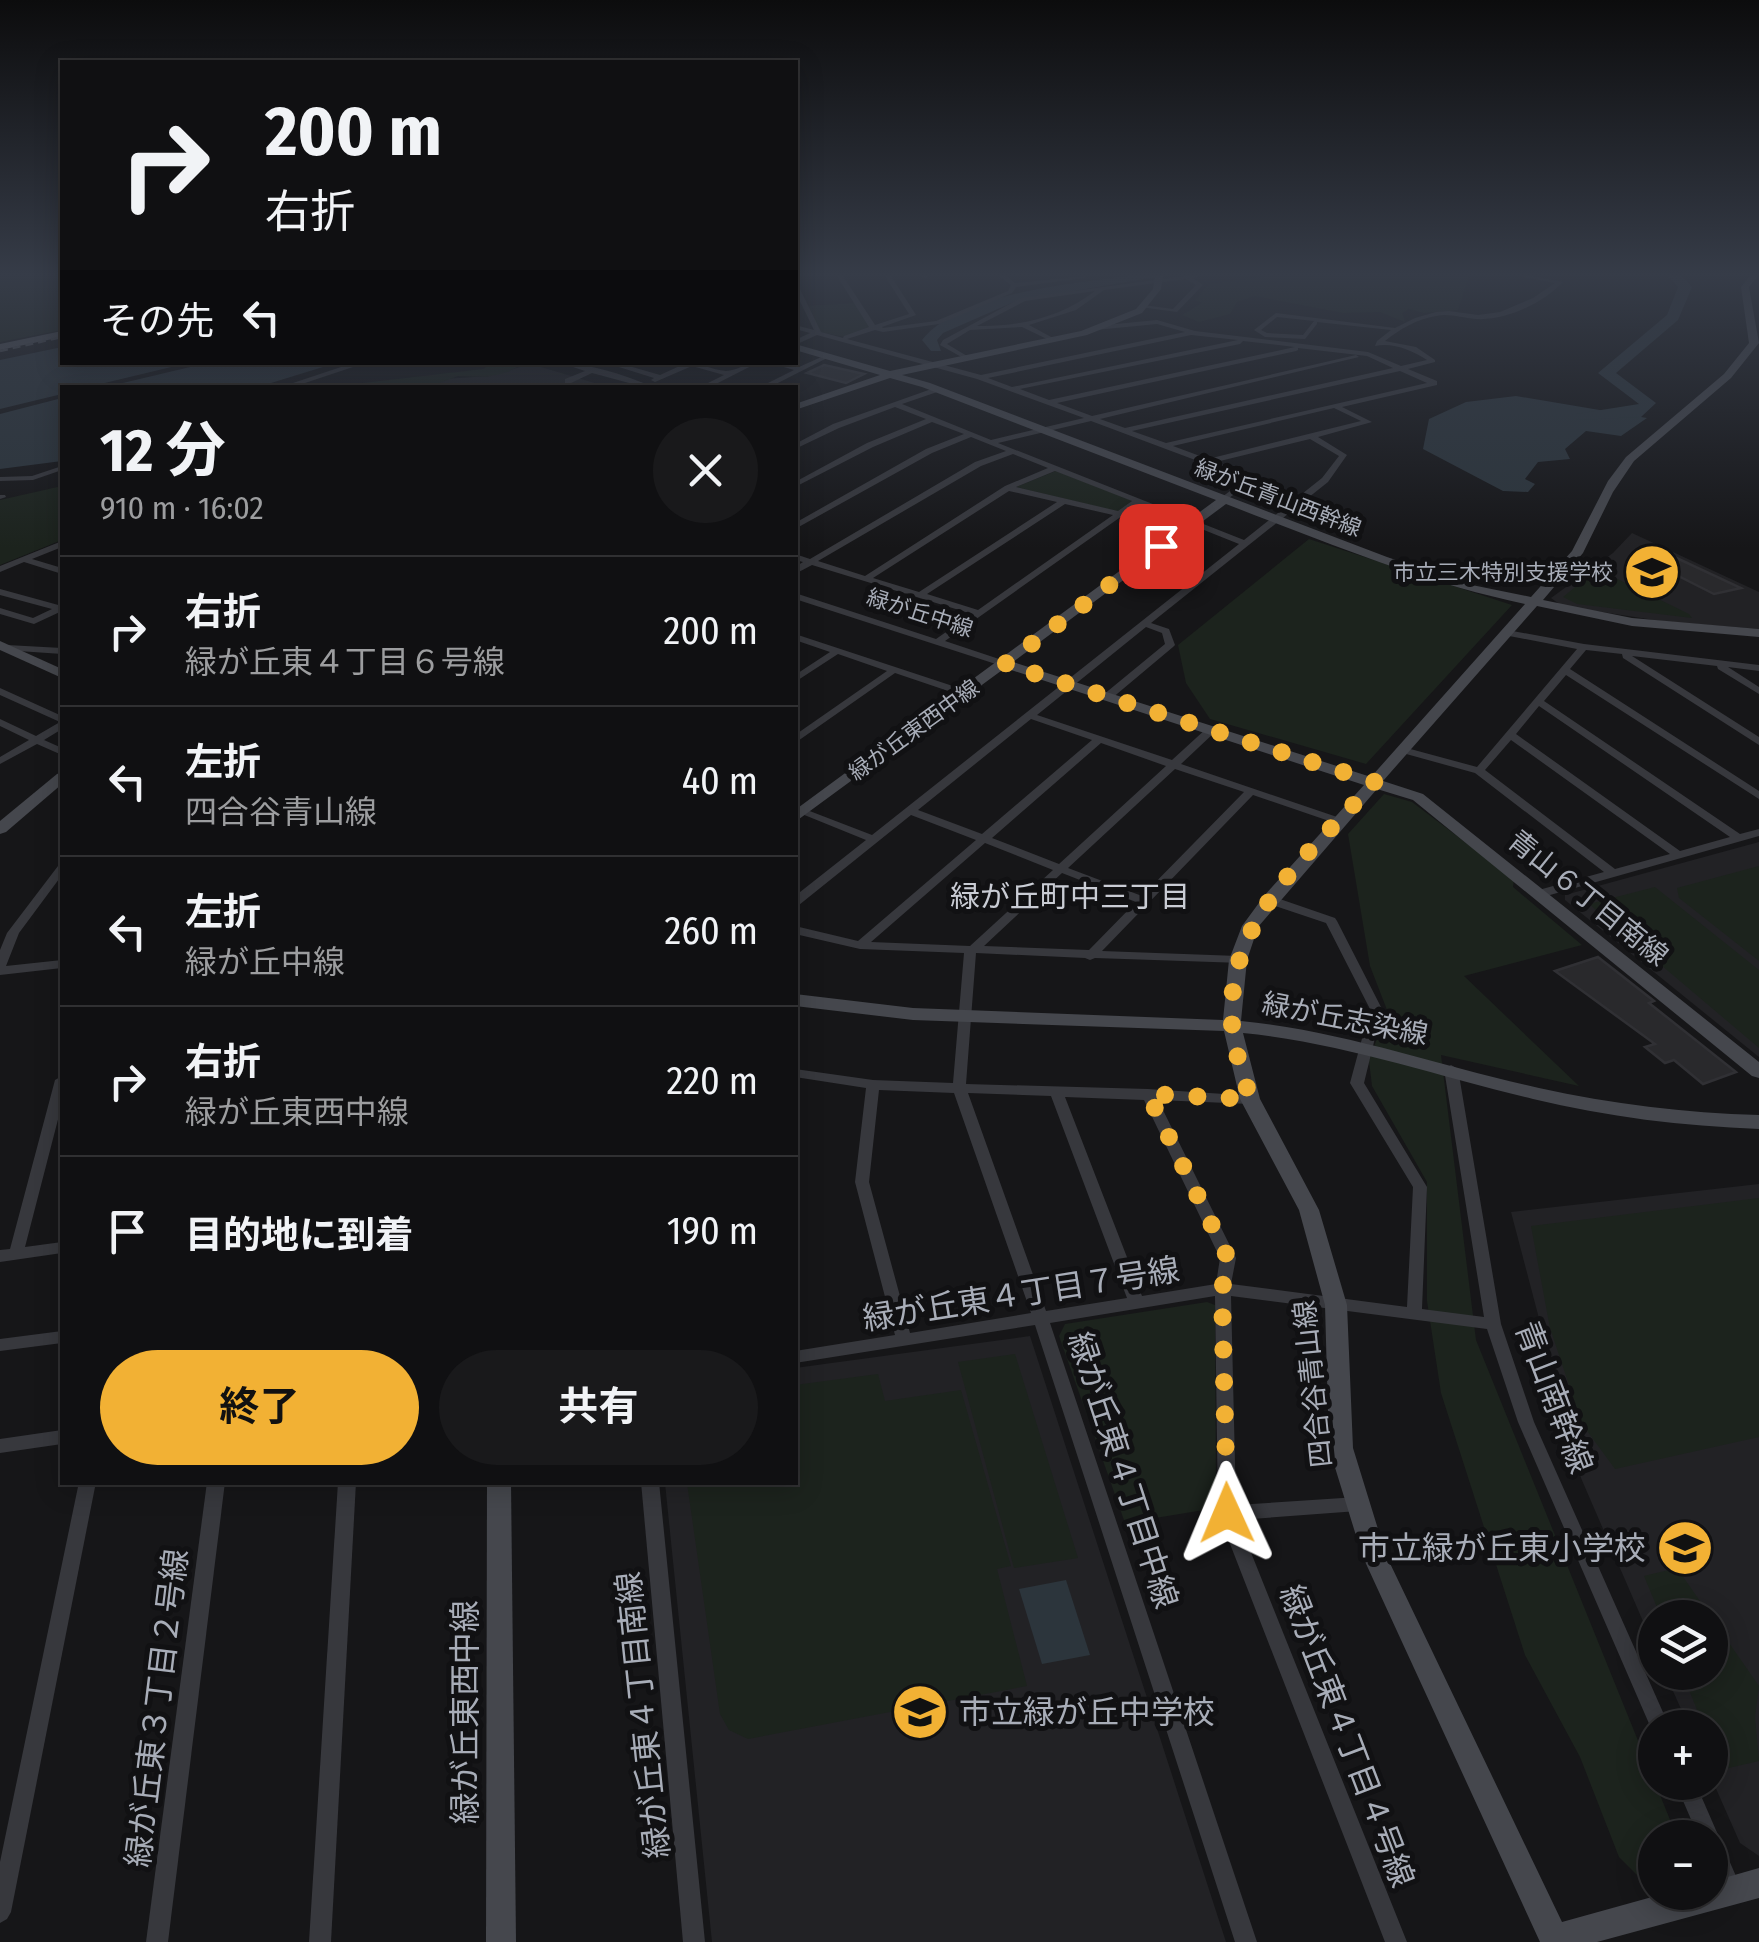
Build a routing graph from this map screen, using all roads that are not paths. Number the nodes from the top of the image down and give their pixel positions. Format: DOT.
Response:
graph roads {
  1 [pos="351,367"];
  2 [pos="577,367"];
  3 [pos="601,367"];
  4 [pos="621,367"];
  5 [pos="682,367"];
  6 [pos="702,367"];
  7 [pos="746,367"];
  8 [pos="787,367"];
  9 [pos="806,367"];
  10 [pos="869,367"];
  11 [pos="923,367"];
  12 [pos="949,367"];
  13 [pos="1030,367"];
  14 [pos="1120,367"];
  15 [pos="1194,367"];
  16 [pos="1204,367"];
  17 [pos="1307,367"];
  18 [pos="1399,367"];
  19 [pos="1408,367"];
  20 [pos="1738,367"];
  21 [pos="1197,368"];
  22 [pos="1402,368"];
  23 [pos="799,370"];
  24 [pos="592,371"];
  25 [pos="731,374"];
  26 [pos="892,374"];
  27 [pos="980,377"];
  28 [pos="662,378"];
  29 [pos="568,381"];
  30 [pos="1228,383"];
  31 [pos="291,385"];
  32 [pos="639,385"];
  33 [pos="644,385"];
  34 [pos="707,385"];
  35 [pos="767,385"];
  36 [pos="938,389"];
  37 [pos="1012,389"];
  38 [pos="1255,396"];
  39 [pos="1049,403"];
  40 [pos="895,404"];
  41 [pos="798,406"];
  42 [pos="1335,406"];
  43 [pos="1086,417"];
  44 [pos="932,419"];
  45 [pos="1041,429"];
  46 [pos="1124,431"];
  47 [pos="971,434"];
  48 [pos="1311,436"];
  49 [pos="991,442"];
  50 [pos="798,446"];
  51 [pos="1164,446"];
  52 [pos="1013,451"];
  53 [pos="1207,461"];
  54 [pos="1054,468"];
  55 [pos="60,469"];
  56 [pos="0,479"];
  57 [pos="798,483"];
  58 [pos="1008,488"];
  59 [pos="1224,499"];
  60 [pos="1064,501"];
  61 [pos="1138,501"];
  62 [pos="1120,514"];
  63 [pos="1277,519"];
  64 [pos="1193,523"];
  65 [pos="798,524"];
  66 [pos="1246,544"];
  67 [pos="60,545"];
  68 [pos="798,558"];
  69 [pos="23,560"];
  70 [pos="811,562"];
  71 [pos="0,569"];
  72 [pos="60,570"];
  73 [pos="798,570"];
  74 [pos="866,578"];
  75 [pos="0,592"];
  76 [pos="920,595"];
  77 [pos="798,597"];
  78 [pos="1533,604"];
  79 [pos="60,607"];
  80 [pos="60,609"];
  81 [pos="0,611"];
  82 [pos="978,613"];
  83 [pos="1145,624"];
  84 [pos="1507,633"];
  85 [pos="1759,633"];
  86 [pos="798,638"];
  87 [pos="938,642"];
  88 [pos="4,646"];
  89 [pos="1584,647"];
  90 [pos="60,651"];
  91 [pos="837,651"];
  92 [pos="1620,652"];
  93 [pos="1005,664"];
  94 [pos="1719,666"];
  95 [pos="1759,668"];
  96 [pos="894,670"];
  97 [pos="1565,670"];
  98 [pos="60,673"];
  99 [pos="798,677"];
  100 [pos="1069,684"];
  101 [pos="0,691"];
  102 [pos="1759,691"];
  103 [pos="964,694"];
  104 [pos="1107,697"];
  105 [pos="1538,701"];
  106 [pos="1028,716"];
  107 [pos="0,722"];
  108 [pos="60,722"];
  109 [pos="60,724"];
  110 [pos="1211,730"];
  111 [pos="1510,734"];
  112 [pos="798,738"];
  113 [pos="35,739"];
  114 [pos="1100,739"];
  115 [pos="1759,742"];
  116 [pos="1403,750"];
  117 [pos="60,751"];
  118 [pos="0,761"];
  119 [pos="1174,765"];
  120 [pos="1479,771"];
  121 [pos="60,779"];
  122 [pos="1375,782"];
  123 [pos="1250,792"];
  124 [pos="1759,796"];
  125 [pos="909,810"];
  126 [pos="799,814"];
  127 [pos="1339,822"];
  128 [pos="0,828"];
  129 [pos="1759,832"];
  130 [pos="986,838"];
  131 [pos="1739,838"];
  132 [pos="873,839"];
  133 [pos="1678,854"];
  134 [pos="60,871"];
  135 [pos="1062,871"];
  136 [pos="1613,873"];
  137 [pos="1540,894"];
  138 [pos="798,900"];
  139 [pos="1142,900"];
  140 [pos="1270,900"];
  141 [pos="798,931"];
  142 [pos="860,945"];
  143 [pos="970,952"];
  144 [pos="1090,956"];
  145 [pos="1238,960"];
  146 [pos="60,964"];
  147 [pos="0,968"];
  148 [pos="798,1001"];
  149 [pos="966,1016"];
  150 [pos="1232,1025"];
  151 [pos="1364,1048"];
  152 [pos="1451,1070"];
  153 [pos="1759,1072"];
  154 [pos="798,1074"];
  155 [pos="60,1086"];
  156 [pos="873,1086"];
  157 [pos="959,1088"];
  158 [pos="1056,1091"];
  159 [pos="1148,1094"];
  160 [pos="1250,1099"];
  161 [pos="1759,1122"];
  162 [pos="60,1248"];
  163 [pos="8,1255"];
  164 [pos="1222,1290"];
  165 [pos="1138,1304"];
  166 [pos="1336,1305"];
  167 [pos="1414,1314"];
  168 [pos="1041,1320"];
  169 [pos="1493,1324"];
  170 [pos="60,1337"];
  171 [pos="904,1340"];
  172 [pos="0,1345"];
  173 [pos="798,1357"];
  174 [pos="60,1437"];
  175 [pos="0,1446"];
  176 [pos="87,1485"];
  177 [pos="216,1485"];
  178 [pos="347,1485"];
  179 [pos="499,1485"];
  180 [pos="650,1485"];
  181 [pos="1358,1504"];
  182 [pos="1227,1513"];
  183 [pos="1652,1710"];
  184 [pos="1728,1864"];
  185 [pos="1746,1887"];
  186 [pos="0,1912"];
  187 [pos="1550,1941"];
  188 [pos="158,1942"];
  189 [pos="320,1942"];
  190 [pos="502,1942"];
  191 [pos="694,1942"];
  192 [pos="1246,1942"];
  193 [pos="1396,1942"];
  1 -- 31 [label="street"];
  2 -- 24 [label="street"];
  3 -- 24 [label="street"];
  4 -- 28 [label="street"];
  5 -- 28 [label="street"];
  6 -- 25 [label="street"];
  7 -- 25 [label="street"];
  8 -- 23 [label="street"];
  9 -- 23 [label="street"];
  10 -- 26 [label="street, 緑が丘青山西幹線"];
  11 -- 26 [label="street"];
  12 -- 27 [label="street"];
  13 -- 27 [label="street"];
  14 -- 37 [label="street"];
  15 -- 21 [label="street"];
  16 -- 21 [label="street"];
  17 -- 30 [label="street"];
  18 -- 22 [label="street"];
  19 -- 22 [label="street"];
  20 -- 78 [label="street, 四合谷青山線"];
  21 -- 30 [label="street"];
  21 -- 39 [label="street"];
  22 -- 42 [label="street"];
  22 -- 46 [label="street"];
  23 -- 35 [label="street"];
  24 -- 29 [label="street"];
  24 -- 32 [label="street"];
  25 -- 34 [label="street"];
  26 -- 36 [label="street, 緑が丘青山西幹線"];
  26 -- 41 [label="street"];
  27 -- 37 [label="street"];
  28 -- 33 [label="street"];
  30 -- 38 [label="street"];
  30 -- 43 [label="street"];
  36 -- 40 [label="street"];
  36 -- 45 [label="street, 緑が丘青山西幹線"];
  37 -- 39 [label="street"];
  39 -- 43 [label="street"];
  40 -- 44 [label="street"];
  40 -- 50 [label="street"];
  42 -- 48 [label="street"];
  42 -- 51 [label="street"];
  43 -- 45 [label="street"];
  43 -- 46 [label="street"];
  44 -- 47 [label="street"];
  44 -- 57 [label="street"];
  45 -- 49 [label="street"];
  45 -- 59 [label="street, 緑が丘青山西幹線"];
  46 -- 51 [label="street"];
  47 -- 49 [label="street"];
  47 -- 65 [label="street"];
  48 -- 53 [label="street"];
  48 -- 63 [label="street"];
  49 -- 52 [label="street"];
  51 -- 53 [label="street"];
  52 -- 54 [label="street"];
  52 -- 70 [label="street"];
  53 -- 59 [label="street"];
  54 -- 58 [label="street"];
  54 -- 61 [label="street"];
  55 -- 56 [label="street"];
  58 -- 60 [label="street"];
  58 -- 74 [label="street"];
  59 -- 63 [label="street, 緑が丘青山西幹線"];
  59 -- 64 [label="street, 緑が丘東西中線"];
  60 -- 62 [label="street"];
  60 -- 76 [label="street"];
  61 -- 62 [label="street"];
  61 -- 64 [label="street"];
  62 -- 82 [label="street"];
  63 -- 66 [label="street"];
  63 -- 78 [label="street, 緑が丘青山西幹線"];
  64 -- 66 [label="street"];
  64 -- 93 [label="street, 緑が丘東西中線"];
  66 -- 83 [label="street"];
  67 -- 69 [label="street"];
  68 -- 70 [label="street"];
  69 -- 71 [label="street"];
  69 -- 72 [label="street"];
  70 -- 73 [label="street"];
  70 -- 74 [label="street"];
  74 -- 76 [label="street"];
  75 -- 79 [label="street"];
  76 -- 82 [label="street"];
  77 -- 87 [label="street, 緑が丘中線"];
  78 -- 84 [label="street, 四合谷青山線"];
  78 -- 85 [label="street, 緑が丘青山西幹線"];
  80 -- 81 [label="street"];
  82 -- 87 [label="street"];
  83 -- 100 [label="street"];
  83 -- 104 [label="street"];
  84 -- 89 [label="street"];
  84 -- 116 [label="street, 四合谷青山線"];
  86 -- 91 [label="street"];
  87 -- 93 [label="street, 緑が丘中線"];
  88 -- 90 [label="street"];
  88 -- 98 [label="street"];
  89 -- 92 [label="street"];
  89 -- 97 [label="street"];
  91 -- 96 [label="street"];
  91 -- 99 [label="street"];
  92 -- 94 [label="street"];
  92 -- 115 [label="street"];
  93 -- 100 [label="street, 緑が丘中線"];
  93 -- 103 [label="street, 緑が丘東西中線"];
  94 -- 95 [label="street"];
  94 -- 102 [label="street"];
  96 -- 103 [label="street"];
  96 -- 112 [label="street"];
  97 -- 105 [label="street"];
  97 -- 124 [label="street"];
  100 -- 104 [label="street, 緑が丘中線"];
  100 -- 106 [label="street"];
  101 -- 108 [label="street"];
  103 -- 126 [label="street, 緑が丘東西中線"];
  104 -- 110 [label="street, 緑が丘中線"];
  105 -- 111 [label="street"];
  105 -- 131 [label="street"];
  106 -- 114 [label="street"];
  106 -- 125 [label="street"];
  107 -- 113 [label="street"];
  109 -- 113 [label="street"];
  110 -- 119 [label="street"];
  110 -- 122 [label="street, 緑が丘中線"];
  111 -- 120 [label="street"];
  111 -- 133 [label="street"];
  113 -- 117 [label="street"];
  113 -- 118 [label="street"];
  114 -- 119 [label="street"];
  114 -- 130 [label="street"];
  116 -- 120 [label="street"];
  116 -- 122 [label="street, 四合谷青山線"];
  119 -- 123 [label="street"];
  119 -- 135 [label="street"];
  120 -- 136 [label="street"];
  121 -- 128 [label="street"];
  122 -- 127 [label="street, 四合谷青山線"];
  122 -- 137 [label="street, 青山６丁目南線"];
  123 -- 127 [label="street"];
  123 -- 139 [label="street"];
  125 -- 130 [label="street"];
  125 -- 132 [label="street"];
  126 -- 132 [label="street"];
  127 -- 140 [label="street, 四合谷青山線"];
  129 -- 131 [label="street"];
  130 -- 135 [label="street"];
  130 -- 142 [label="street"];
  131 -- 133 [label="street"];
  132 -- 138 [label="street"];
  133 -- 136 [label="street"];
  134 -- 147 [label="street"];
  135 -- 139 [label="street"];
  135 -- 143 [label="street"];
  136 -- 137 [label="street"];
  137 -- 153 [label="street, 青山６丁目南線"];
  139 -- 144 [label="street"];
  140 -- 145 [label="street, 四合谷青山線"];
  140 -- 151 [label="street"];
  141 -- 142 [label="street"];
  142 -- 143 [label="street"];
  143 -- 144 [label="street"];
  143 -- 149 [label="street, 緑が丘東４丁目中線"];
  144 -- 145 [label="street"];
  145 -- 150 [label="street, 四合谷青山線"];
  146 -- 147 [label="street"];
  148 -- 149 [label="street, 緑が丘志染線"];
  149 -- 150 [label="street, 緑が丘志染線"];
  149 -- 157 [label="street, 緑が丘東４丁目中線"];
  150 -- 151 [label="street, 緑が丘志染線"];
  150 -- 160 [label="street, 四合谷青山線"];
  151 -- 152 [label="street, 緑が丘志染線"];
  151 -- 167 [label="street"];
  152 -- 161 [label="street, 緑が丘志染線"];
  152 -- 169 [label="street, 青山南幹線"];
  154 -- 156 [label="street"];
  155 -- 163 [label="street"];
  156 -- 157 [label="street"];
  156 -- 171 [label="street"];
  157 -- 158 [label="street"];
  157 -- 168 [label="street, 緑が丘東４丁目中線"];
  158 -- 159 [label="street"];
  158 -- 165 [label="street"];
  159 -- 160 [label="street"];
  159 -- 164 [label="street, 緑が丘東４丁目４号線"];
  160 -- 166 [label="street, 四合谷青山線"];
  162 -- 163 [label="street"];
  164 -- 165 [label="street, 緑が丘東４丁目７号線"];
  164 -- 166 [label="street, 緑が丘東４丁目７号線"];
  164 -- 182 [label="street, 緑が丘東４丁目４号線"];
  165 -- 168 [label="street, 緑が丘東４丁目７号線"];
  166 -- 167 [label="street, 緑が丘東４丁目７号線"];
  166 -- 181 [label="street, 四合谷青山線"];
  167 -- 169 [label="street, 緑が丘東４丁目７号線"];
  168 -- 171 [label="street, 緑が丘東４丁目７号線"];
  168 -- 192 [label="street, 緑が丘東４丁目中線"];
  169 -- 183 [label="street, 青山南幹線"];
  170 -- 172 [label="street"];
  171 -- 173 [label="street, 緑が丘東４丁目７号線"];
  174 -- 175 [label="street"];
  176 -- 186 [label="street"];
  177 -- 188 [label="street, 緑が丘東３丁目２号線"];
  178 -- 189 [label="street"];
  179 -- 190 [label="street, 緑が丘東西中線"];
  180 -- 191 [label="street, 緑が丘東４丁目南線"];
  181 -- 182 [label="street"];
  181 -- 187 [label="street, 四合谷青山線"];
  182 -- 193 [label="street, 緑が丘東４丁目４号線"];
  184 -- 185 [label="street"];
  185 -- 187 [label="street"];
}
